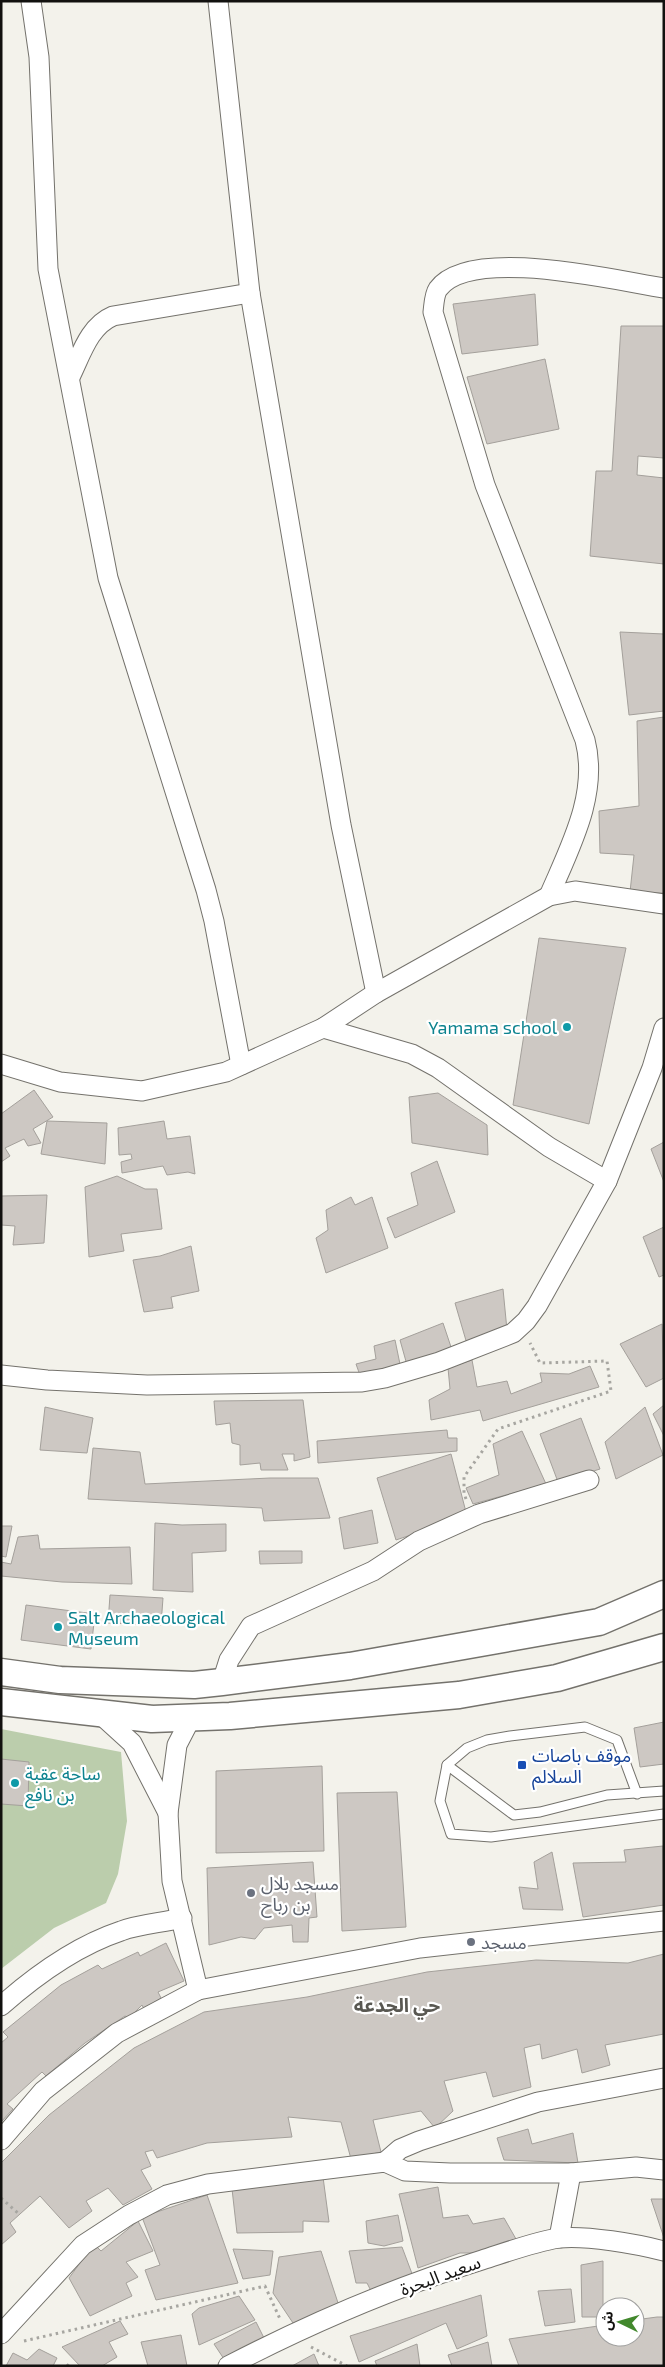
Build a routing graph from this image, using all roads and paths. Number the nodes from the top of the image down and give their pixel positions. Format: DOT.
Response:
graph roads {
  1 [pos="31,1"];
  2 [pos="219,1"];
  3 [pos="664,288"];
  4 [pos="250,293"];
  5 [pos="70,377"];
  6 [pos="549,896"];
  7 [pos="664,904"];
  8 [pos="376,993"];
  9 [pos="323,1028"];
  10 [pos="664,1028"];
  11 [pos="1,1064"];
  12 [pos="241,1065"];
  13 [pos="607,1181"];
  14 [pos="537,1306"];
  15 [pos="1,1375"];
  16 [pos="589,1480"];
  17 [pos="472,1517"];
  18 [pos="664,1594"];
  19 [pos="664,1647"];
  20 [pos="1,1672"];
  21 [pos="222,1682"];
  22 [pos="1,1702"];
  23 [pos="99,1713"];
  24 [pos="191,1718"];
  25 [pos="447,1765"];
  26 [pos="664,1791"];
  27 [pos="637,1794"];
  28 [pos="168,1812"];
  29 [pos="664,1814"];
  30 [pos="182,1918"];
  31 [pos="664,1921"];
  32 [pos="198,1990"];
  33 [pos="1,2006"];
  34 [pos="664,2078"];
  35 [pos="1,2140"];
  36 [pos="385,2162"];
  37 [pos="664,2170"];
  38 [pos="571,2173"];
  39 [pos="1,2198"];
  40 [pos="19,2214"];
  41 [pos="559,2238"];
  42 [pos="664,2251"];
  43 [pos="1,2334"];
  44 [pos="288,2335"];
  45 [pos="20,2342"];
  46 [pos="228,2366"];
  47 [pos="347,2366"];
  1 -- 5 [label="street"];
  2 -- 4 [label="street"];
  3 -- 6 [label="street"];
  4 -- 5 [label="street"];
  4 -- 8 [label="street"];
  5 -- 12 [label="street"];
  6 -- 7 [label="street"];
  6 -- 8 [label="street"];
  8 -- 9 [label="street"];
  9 -- 12 [label="street"];
  9 -- 13 [label="street"];
  10 -- 13 [label="street"];
  11 -- 12 [label="street"];
  13 -- 14 [label="street"];
  14 -- 15 [label="street"];
  14 -- 17 [label="path"];
  16 -- 17 [label="street"];
  17 -- 21 [label="street"];
  18 -- 21 [label="main road"];
  19 -- 24 [label="main road"];
  20 -- 21 [label="main road"];
  22 -- 23 [label="main road"];
  23 -- 24 [label="main road"];
  23 -- 28 [label="street"];
  24 -- 28 [label="street"];
  25 -- 27 [label="lane"];
  25 -- 27 [label="lane"];
  25 -- 29 [label="lane"];
  26 -- 27 [label="lane"];
  28 -- 30 [label="street"];
  30 -- 32 [label="street"];
  30 -- 33 [label="street"];
  31 -- 32 [label="street"];
  32 -- 35 [label="street"];
  34 -- 36 [label="street"];
  36 -- 38 [label="street"];
  36 -- 43 [label="street"];
  37 -- 38 [label="street"];
  38 -- 41 [label="street"];
  39 -- 40 [label="path"];
  41 -- 42 [label="street, سعيد البحرة"];
  41 -- 44 [label="street, سعيد البحرة"];
  44 -- 45 [label="path"];
  44 -- 46 [label="street, سعيد البحرة"];
  44 -- 47 [label="path"];
}
